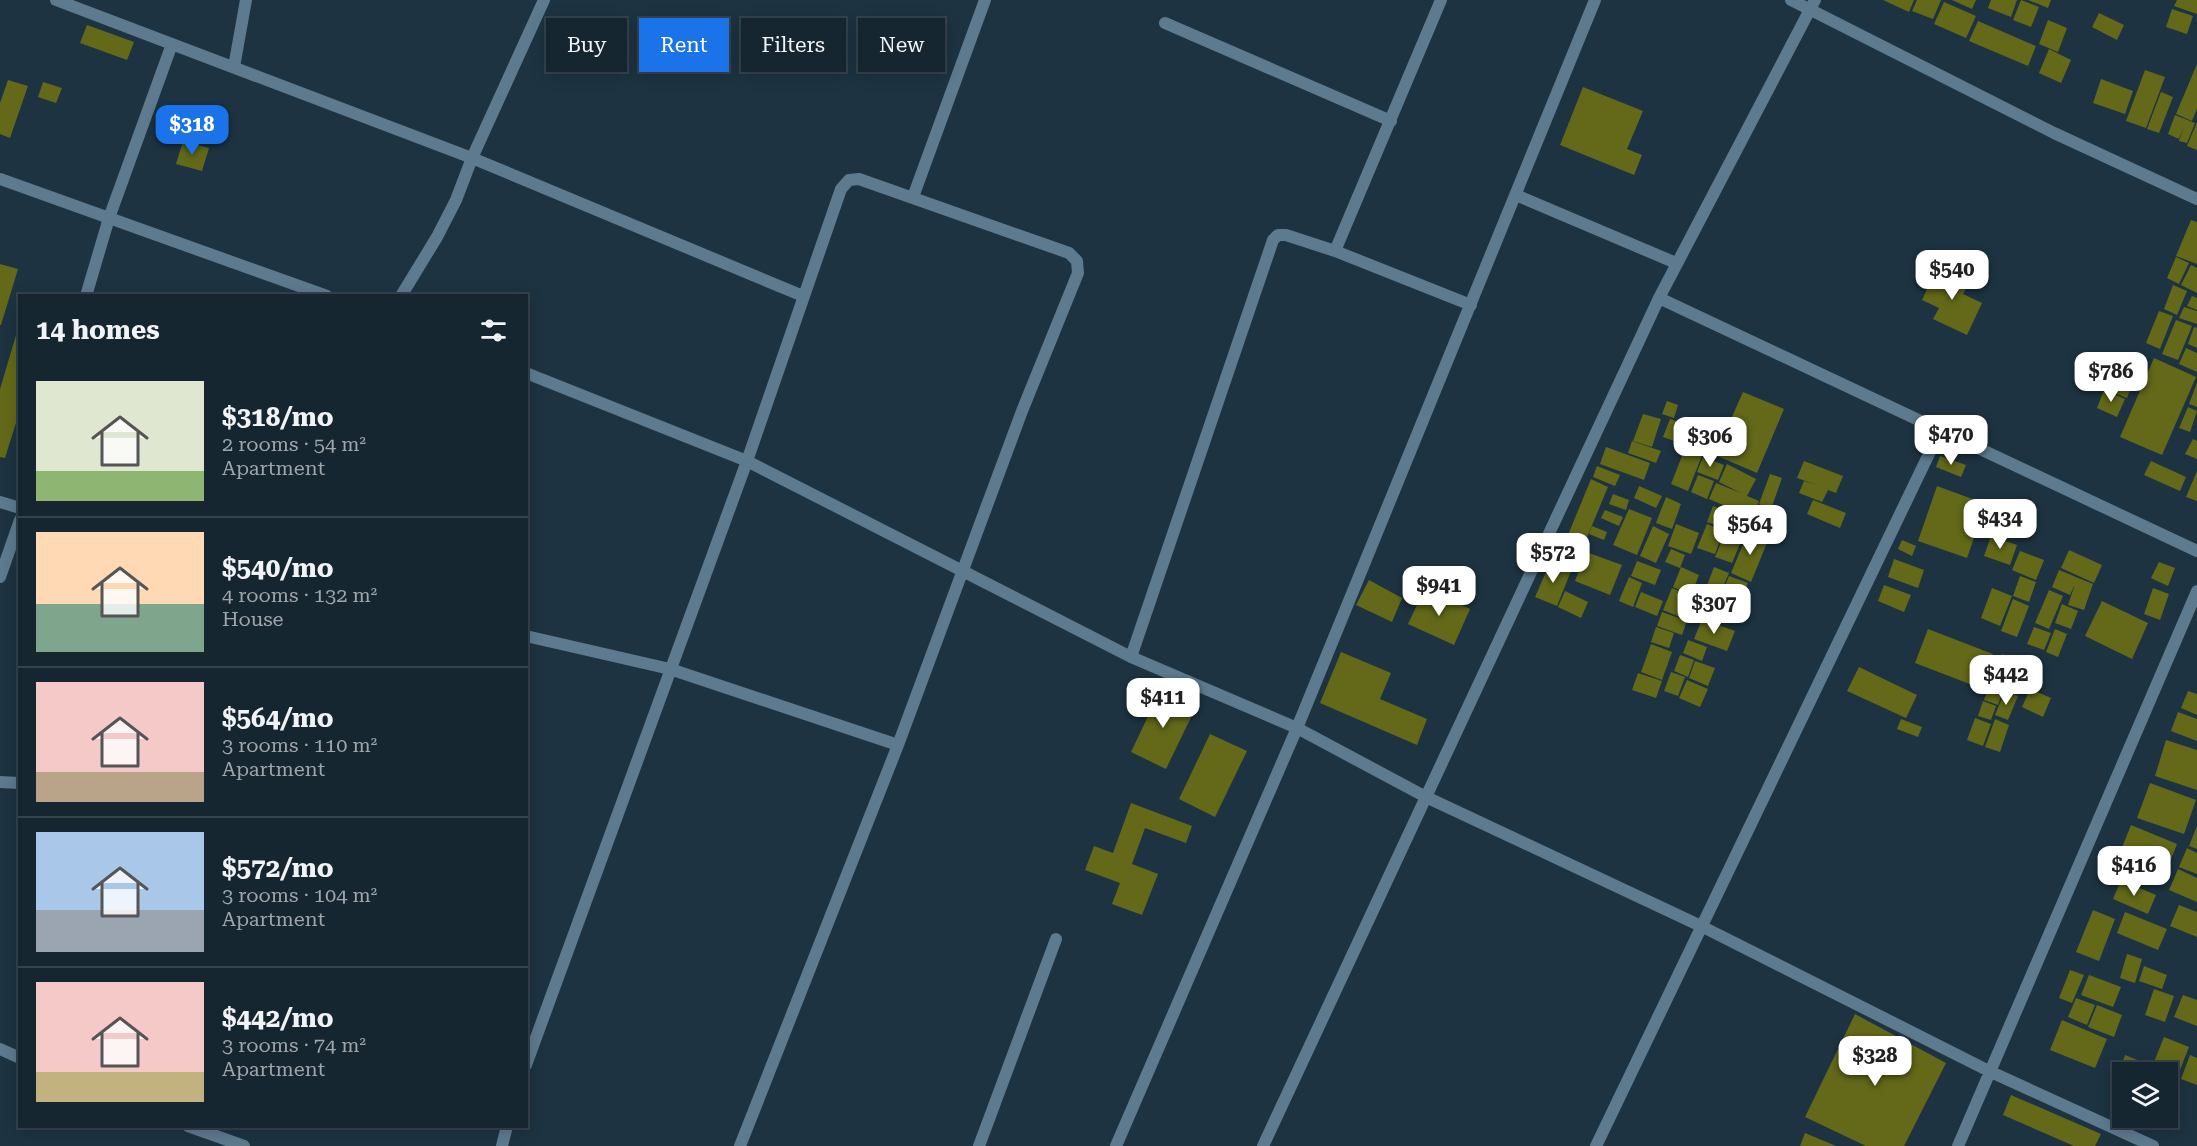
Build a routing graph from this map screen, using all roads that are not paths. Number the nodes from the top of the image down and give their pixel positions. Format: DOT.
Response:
graph roads {
  1 [pos="56,0"];
  2 [pos="246,0"];
  3 [pos="544,0"];
  4 [pos="985,0"];
  5 [pos="1441,0"];
  6 [pos="1595,0"];
  7 [pos="1791,0"];
  8 [pos="1812,4"];
  9 [pos="1165,23"];
  10 [pos="172,44"];
  11 [pos="234,67"];
  12 [pos="1391,121"];
  13 [pos="472,158"];
  14 [pos="0,179"];
  15 [pos="1516,195"];
  16 [pos="913,197"];
  17 [pos="2197,199"];
  18 [pos="109,218"];
  19 [pos="1335,251"];
  20 [pos="1676,263"];
  21 [pos="87,294"];
  22 [pos="321,294"];
  23 [pos="402,294"];
  24 [pos="803,296"];
  25 [pos="1659,298"];
  26 [pos="1471,305"];
  27 [pos="528,374"];
  28 [pos="1940,431"];
  29 [pos="747,461"];
  30 [pos="0,502"];
  31 [pos="18,507"];
  32 [pos="18,526"];
  33 [pos="2197,551"];
  34 [pos="964,570"];
  35 [pos="0,577"];
  36 [pos="2197,591"];
  37 [pos="528,636"];
  38 [pos="1131,657"];
  39 [pos="670,669"];
  40 [pos="1297,728"];
  41 [pos="898,745"];
  42 [pos="0,782"];
  43 [pos="18,783"];
  44 [pos="1426,797"];
  45 [pos="1703,927"];
  46 [pos="1056,939"];
  47 [pos="0,1049"];
  48 [pos="18,1057"];
  49 [pos="528,1060"];
  50 [pos="1991,1072"];
  51 [pos="194,1128"];
  52 [pos="506,1128"];
  53 [pos="243,1146"];
  54 [pos="502,1146"];
  55 [pos="740,1146"];
  56 [pos="979,1146"];
  57 [pos="1116,1146"];
  58 [pos="1263,1146"];
  59 [pos="1596,1146"];
  60 [pos="1958,1146"];
  61 [pos="2153,1146"];
  1 -- 10 [label="street"];
  2 -- 11 [label="street"];
  3 -- 13 [label="street"];
  4 -- 16 [label="street"];
  5 -- 12 [label="street"];
  6 -- 15 [label="street"];
  7 -- 8 [label="street"];
  8 -- 17 [label="street"];
  8 -- 20 [label="street"];
  9 -- 12 [label="street"];
  10 -- 11 [label="street"];
  10 -- 18 [label="street"];
  11 -- 13 [label="street"];
  12 -- 19 [label="street"];
  13 -- 23 [label="street"];
  13 -- 24 [label="street"];
  14 -- 18 [label="street"];
  15 -- 20 [label="street"];
  15 -- 26 [label="street"];
  16 -- 24 [label="street"];
  16 -- 34 [label="street"];
  18 -- 21 [label="street"];
  18 -- 22 [label="street"];
  19 -- 26 [label="street"];
  19 -- 38 [label="street"];
  20 -- 25 [label="street"];
  24 -- 29 [label="street"];
  25 -- 28 [label="street"];
  25 -- 44 [label="street"];
  26 -- 40 [label="street"];
  27 -- 29 [label="street"];
  28 -- 33 [label="street"];
  28 -- 45 [label="street"];
  29 -- 34 [label="street"];
  29 -- 39 [label="street"];
  30 -- 31 [label="street"];
  32 -- 35 [label="street"];
  34 -- 38 [label="street"];
  34 -- 41 [label="street"];
  36 -- 50 [label="street"];
  37 -- 39 [label="street"];
  38 -- 40 [label="street"];
  39 -- 41 [label="street"];
  39 -- 49 [label="street"];
  40 -- 44 [label="street"];
  40 -- 57 [label="street"];
  41 -- 55 [label="street"];
  42 -- 43 [label="street"];
  44 -- 45 [label="street"];
  44 -- 58 [label="street"];
  45 -- 50 [label="street"];
  45 -- 59 [label="street"];
  46 -- 56 [label="street"];
  47 -- 48 [label="street"];
  50 -- 60 [label="street"];
  50 -- 61 [label="street"];
  51 -- 53 [label="street"];
  52 -- 54 [label="street"];
}
